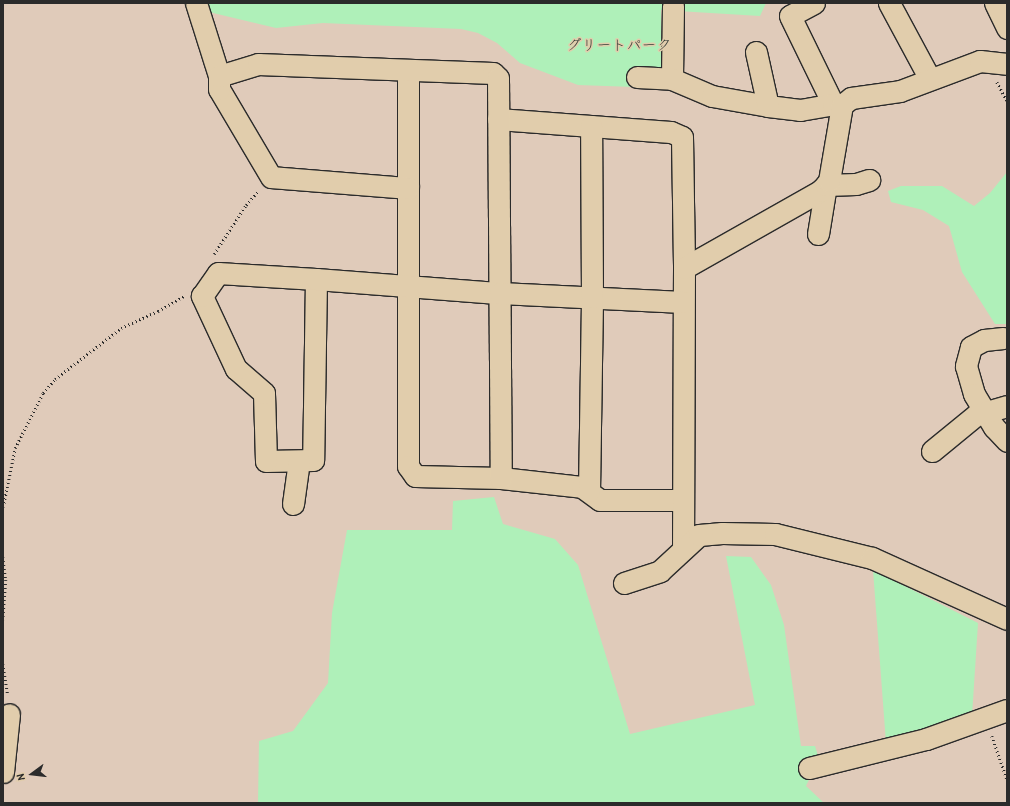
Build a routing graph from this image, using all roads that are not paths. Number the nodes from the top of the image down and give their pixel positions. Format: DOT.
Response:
graph roads {
  1 [pos="196,3"];
  2 [pos="814,3"];
  3 [pos="889,3"];
  4 [pos="995,3"];
  5 [pos="673,6"];
  6 [pos="1007,28"];
  7 [pos="756,52"];
  8 [pos="1007,64"];
  9 [pos="408,70"];
  10 [pos="218,76"];
  11 [pos="637,77"];
  12 [pos="672,79"];
  13 [pos="930,79"];
  14 [pos="838,104"];
  15 [pos="768,106"];
  16 [pos="498,120"];
  17 [pos="591,126"];
  18 [pos="869,180"];
  19 [pos="826,185"];
  20 [pos="408,188"];
  21 [pos="818,234"];
  22 [pos="684,268"];
  23 [pos="316,279"];
  24 [pos="408,286"];
  25 [pos="500,293"];
  26 [pos="592,297"];
  27 [pos="683,302"];
  28 [pos="1003,338"];
  29 [pos="1007,406"];
  30 [pos="984,412"];
  31 [pos="1007,441"];
  32 [pos="932,451"];
  33 [pos="299,461"];
  34 [pos="501,478"];
  35 [pos="589,491"];
  36 [pos="683,500"];
  37 [pos="293,504"];
  38 [pos="682,548"];
  39 [pos="624,583"];
  40 [pos="1007,620"];
  41 [pos="1007,710"];
  42 [pos="9,714"];
  43 [pos="809,768"];
  44 [pos="3,772"];
  1 -- 10 [label="street"];
  2 -- 14 [label="street"];
  3 -- 13 [label="street"];
  4 -- 6 [label="street"];
  5 -- 12 [label="street"];
  7 -- 15 [label="street"];
  8 -- 13 [label="street"];
  9 -- 10 [label="street"];
  9 -- 16 [label="street"];
  9 -- 20 [label="street"];
  10 -- 20 [label="street"];
  11 -- 12 [label="street"];
  12 -- 15 [label="street"];
  13 -- 14 [label="street"];
  14 -- 15 [label="street"];
  14 -- 19 [label="street"];
  16 -- 17 [label="street"];
  16 -- 25 [label="street"];
  17 -- 22 [label="street"];
  17 -- 26 [label="street"];
  18 -- 19 [label="street"];
  19 -- 21 [label="street"];
  19 -- 22 [label="street"];
  20 -- 24 [label="street"];
  22 -- 27 [label="street"];
  23 -- 24 [label="street"];
  23 -- 33 [label="street"];
  23 -- 33 [label="street"];
  24 -- 25 [label="street"];
  24 -- 34 [label="street"];
  25 -- 26 [label="street"];
  25 -- 34 [label="street"];
  26 -- 27 [label="street"];
  26 -- 35 [label="street"];
  27 -- 36 [label="street"];
  28 -- 30 [label="street"];
  29 -- 30 [label="street"];
  30 -- 31 [label="street"];
  30 -- 32 [label="street"];
  33 -- 37 [label="street"];
  34 -- 35 [label="street"];
  35 -- 36 [label="street"];
  36 -- 38 [label="street"];
  38 -- 39 [label="street"];
  38 -- 40 [label="street"];
  41 -- 43 [label="street"];
  42 -- 44 [label="street"];
}
